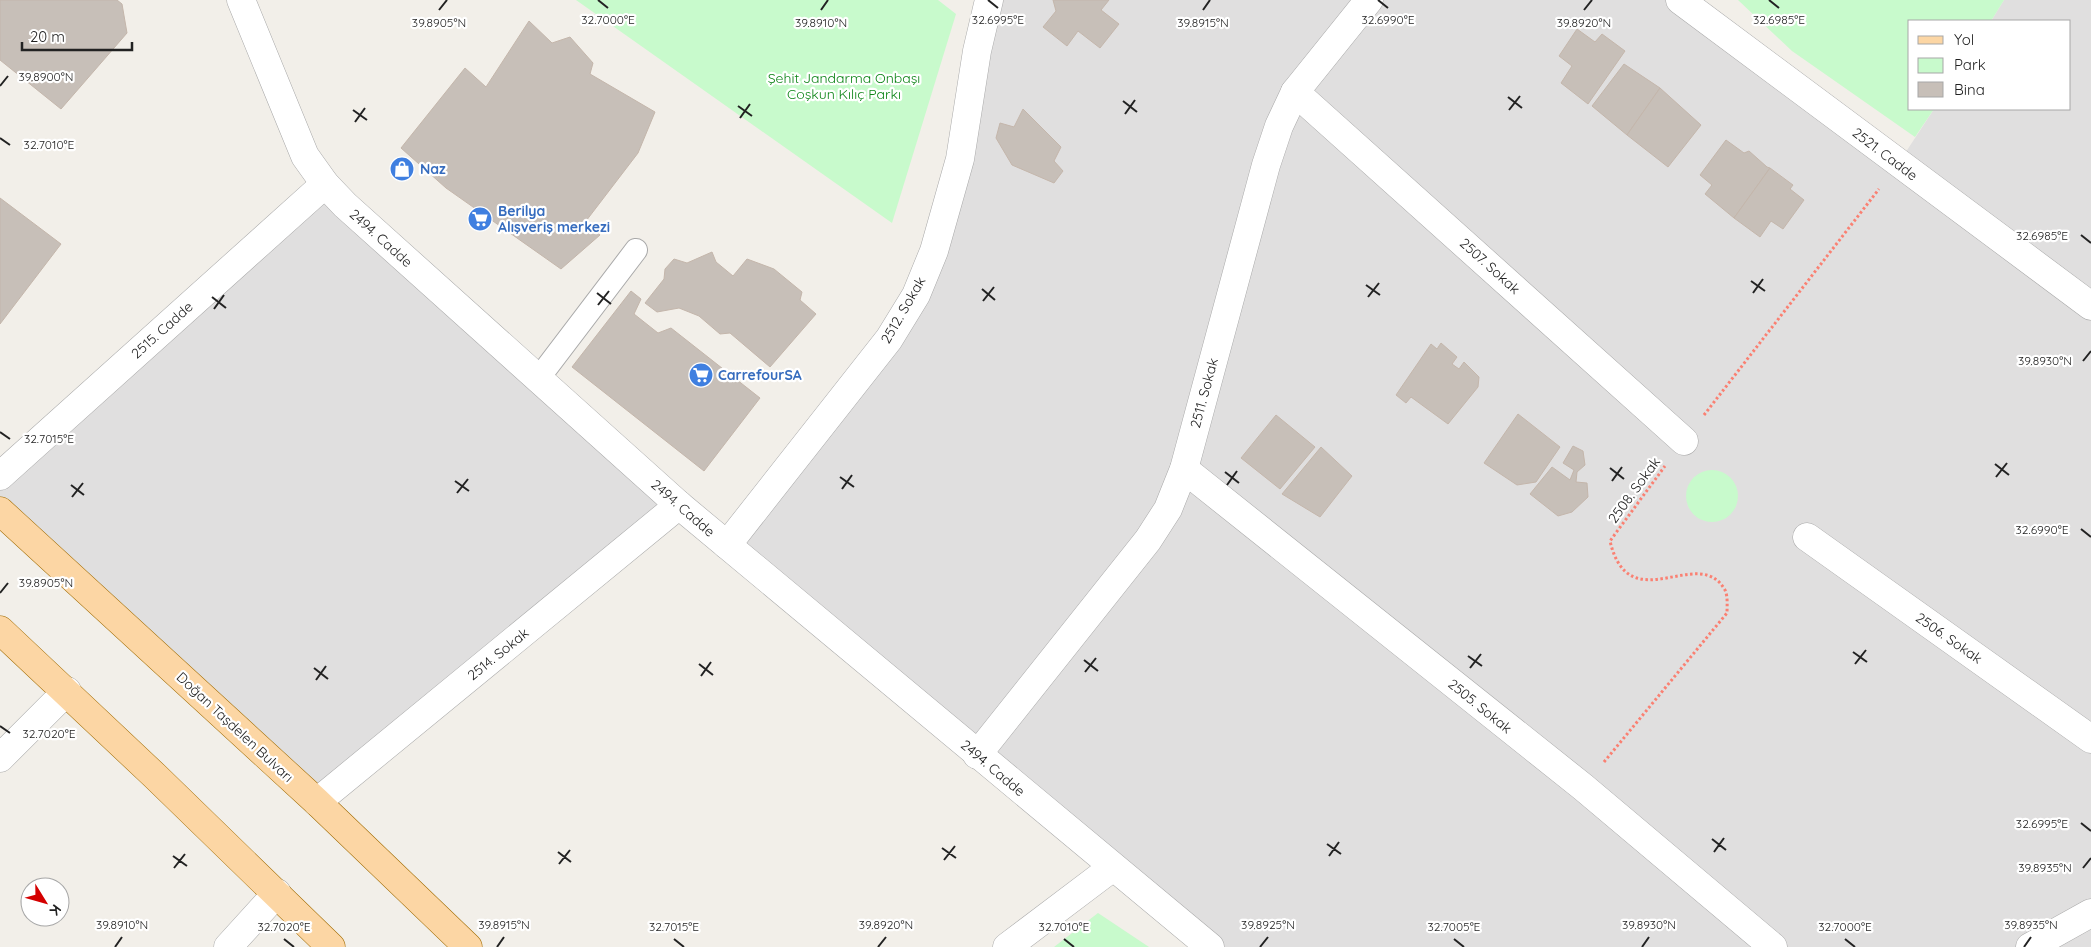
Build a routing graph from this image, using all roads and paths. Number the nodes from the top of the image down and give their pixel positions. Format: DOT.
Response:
graph roads {
  1 [pos="241,0"];
  2 [pos="989,0"];
  3 [pos="1369,0"];
  4 [pos="1680,0"];
  5 [pos="1295,92"];
  6 [pos="1898,164"];
  7 [pos="325,184"];
  8 [pos="636,250"];
  9 [pos="2091,306"];
  10 [pos="538,379"];
  11 [pos="1684,441"];
  12 [pos="1184,469"];
  13 [pos="0,476"];
  14 [pos="679,505"];
  15 [pos="0,511"];
  16 [pos="1808,537"];
  17 [pos="727,545"];
  18 [pos="0,630"];
  19 [pos="67,691"];
  20 [pos="2091,738"];
  21 [pos="977,755"];
  22 [pos="0,758"];
  23 [pos="1583,787"];
  24 [pos="317,802"];
  25 [pos="1113,867"];
  26 [pos="277,893"];
  27 [pos="2091,914"];
  28 [pos="228,947"];
  29 [pos="331,947"];
  30 [pos="468,947"];
  31 [pos="1007,947"];
  32 [pos="1210,947"];
  33 [pos="1773,947"];
  34 [pos="2030,947"];
  1 -- 7 [label="street, 2494. Cadde"];
  2 -- 17 [label="street, 2512. Sokak"];
  3 -- 5 [label="street, 2511. Sokak"];
  4 -- 6 [label="street, 2521. Cadde"];
  5 -- 11 [label="street, 2507. Sokak"];
  5 -- 12 [label="street, 2511. Sokak"];
  6 -- 9 [label="street, 2521. Cadde"];
  6 -- 11 [label="path, 2508. Sokak"];
  7 -- 10 [label="street, 2494. Cadde"];
  7 -- 13 [label="street, 2515. Cadde"];
  8 -- 10 [label="lane"];
  10 -- 14 [label="street, 2494. Cadde"];
  11 -- 23 [label="path, 2508. Sokak"];
  12 -- 21 [label="street, 2511. Sokak"];
  12 -- 23 [label="street, 2505. Sokak"];
  14 -- 17 [label="street, 2494. Cadde"];
  14 -- 24 [label="street, 2514. Sokak"];
  15 -- 24 [label="main road, Doğan Taşdelen Bulvarı"];
  16 -- 20 [label="street, 2506. Sokak"];
  17 -- 21 [label="street, 2494. Cadde"];
  18 -- 19 [label="main road"];
  19 -- 22 [label="street"];
  19 -- 26 [label="main road"];
  21 -- 25 [label="street, 2494. Cadde"];
  23 -- 33 [label="street, 2505. Sokak"];
  24 -- 30 [label="main road, Doğan Taşdelen Bulvarı"];
  25 -- 31 [label="street"];
  25 -- 32 [label="street, 2494. Cadde"];
  26 -- 28 [label="street"];
  26 -- 29 [label="main road"];
  27 -- 34 [label="street"];
}
